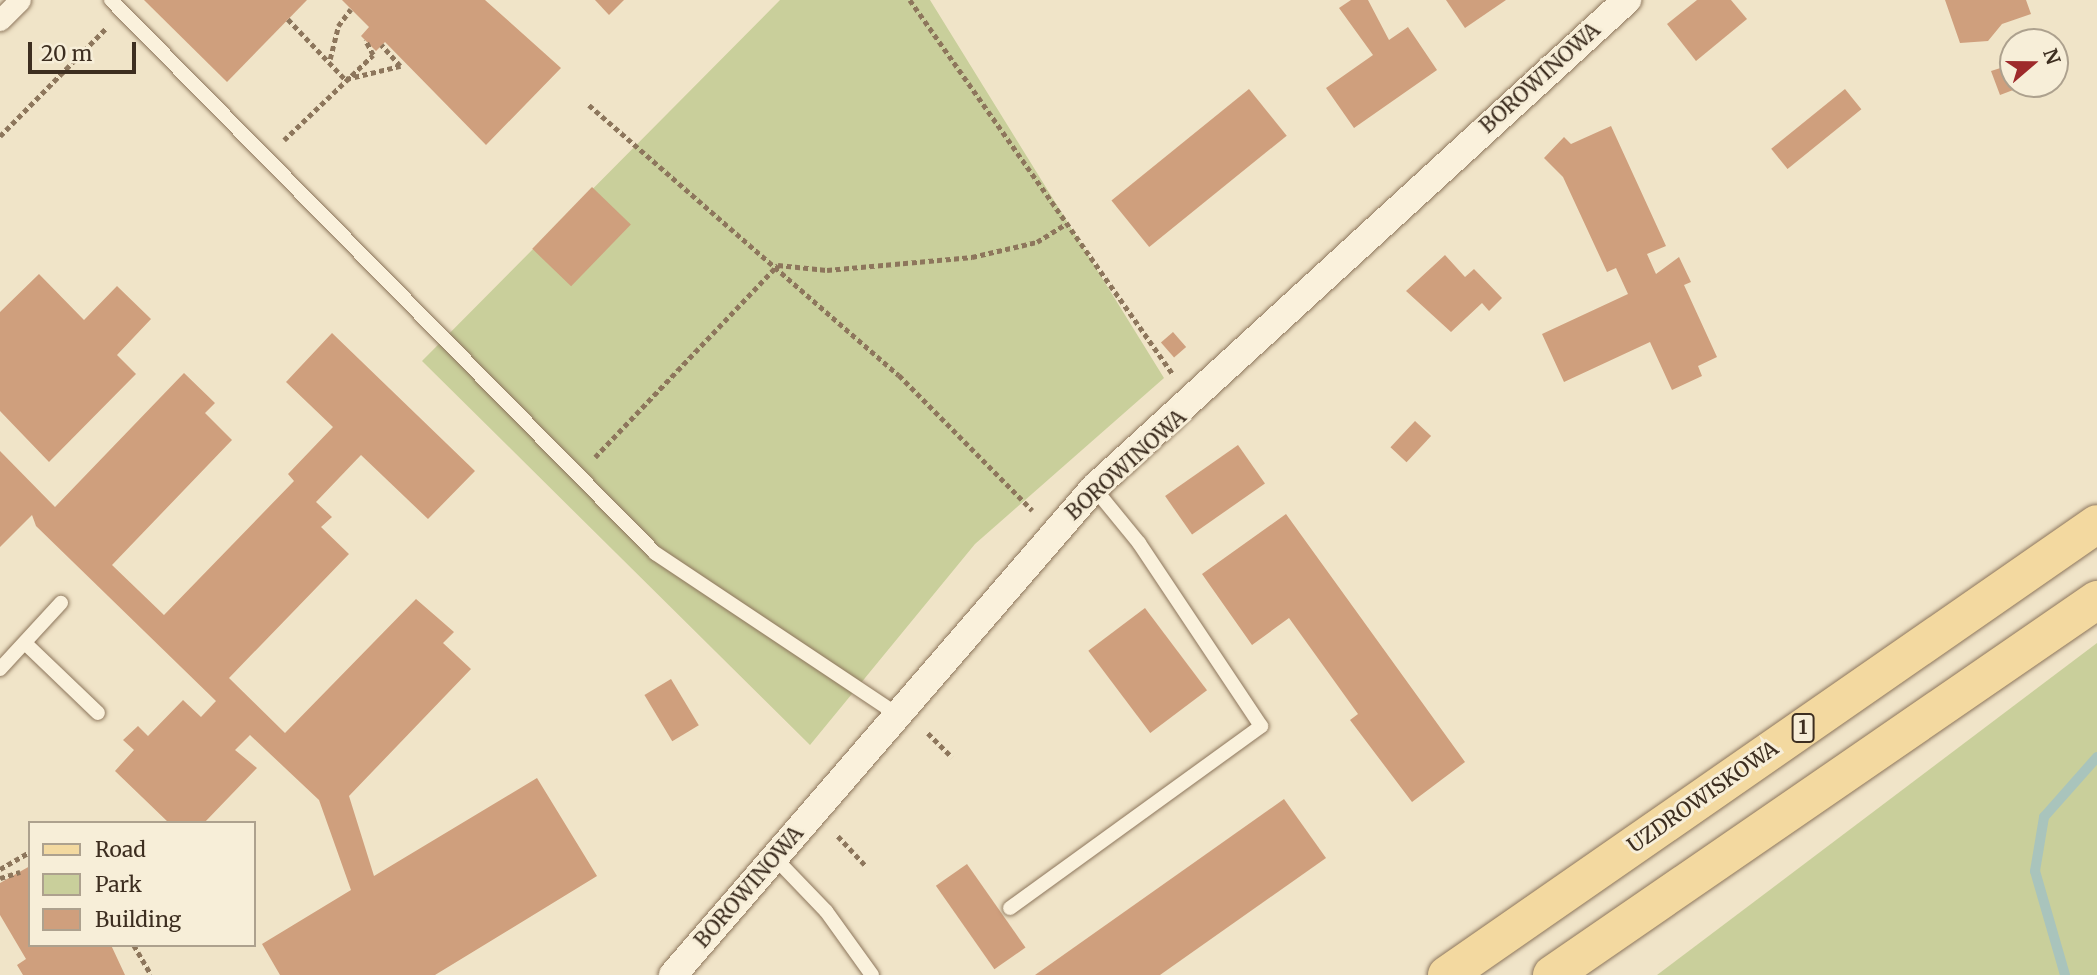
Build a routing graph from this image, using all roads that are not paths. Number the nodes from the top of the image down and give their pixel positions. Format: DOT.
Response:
graph roads {
  1 [pos="20,0"];
  2 [pos="111,0"];
  3 [pos="1627,0"];
  4 [pos="0,20"];
  5 [pos="1094,488"];
  6 [pos="2097,524"];
  7 [pos="2097,600"];
  8 [pos="61,603"];
  9 [pos="25,643"];
  10 [pos="0,670"];
  11 [pos="98,713"];
  12 [pos="895,713"];
  13 [pos="774,857"];
  14 [pos="1010,908"];
  15 [pos="673,975"];
  16 [pos="872,975"];
  17 [pos="1447,975"];
  18 [pos="1552,975"];
  1 -- 4 [label="street"];
  2 -- 12 [label="lane"];
  3 -- 5 [label="street, BOROWINOWA"];
  5 -- 12 [label="street, BOROWINOWA"];
  5 -- 14 [label="lane"];
  6 -- 17 [label="main road, UZDROWISKOWA / 1"];
  7 -- 18 [label="main road"];
  8 -- 9 [label="lane"];
  9 -- 10 [label="lane"];
  9 -- 11 [label="lane"];
  12 -- 13 [label="street, BOROWINOWA"];
  13 -- 15 [label="street, BOROWINOWA"];
  13 -- 16 [label="lane"];
}
